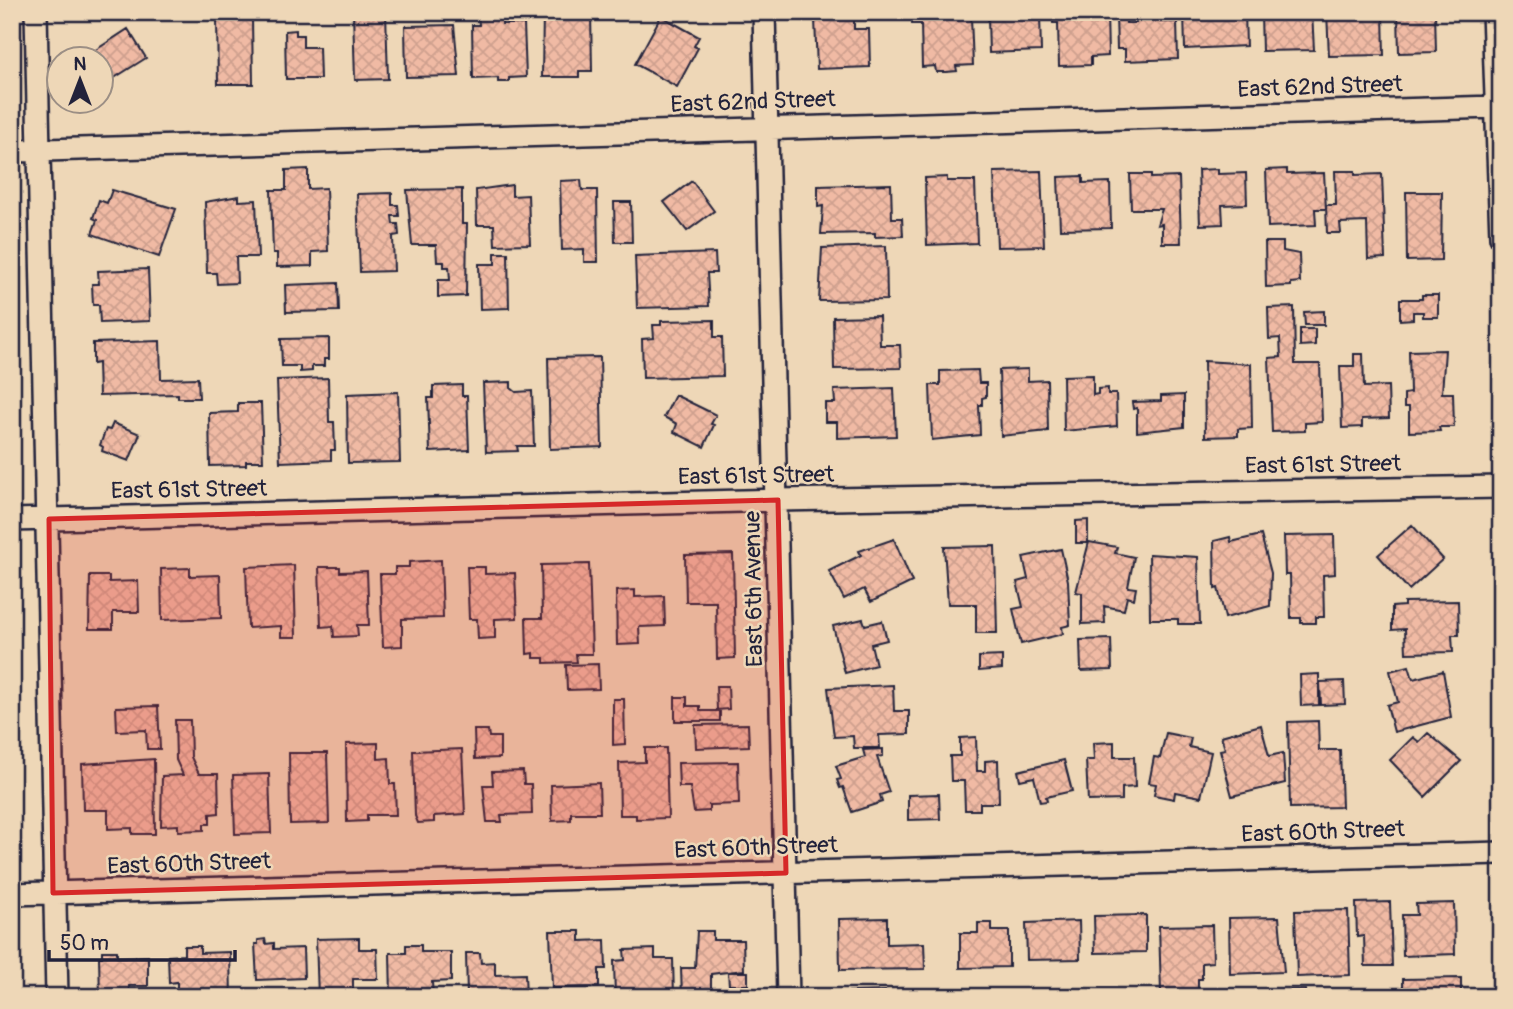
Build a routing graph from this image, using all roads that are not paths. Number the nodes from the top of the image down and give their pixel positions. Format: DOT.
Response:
graph roads {
  1 [pos="36,12"];
  2 [pos="764,12"];
  3 [pos="1493,12"];
  4 [pos="1495,107"];
  5 [pos="768,127"];
  6 [pos="39,150"];
  7 [pos="12,151"];
  8 [pos="1501,237"];
  9 [pos="1501,487"];
  10 [pos="778,500"];
  11 [pos="49,519"];
  12 [pos="12,520"];
  13 [pos="1501,853"];
  14 [pos="786,873"];
  15 [pos="54,893"];
  16 [pos="12,894"];
  17 [pos="57,997"];
  18 [pos="788,997"];
  1 -- 6 [label="street"];
  2 -- 5 [label="street, East 6th Avenue"];
  3 -- 4 [label="street"];
  4 -- 5 [label="street, East 62nd Street"];
  4 -- 8 [label="street"];
  5 -- 6 [label="street, East 62nd Street"];
  5 -- 10 [label="street, East 6th Avenue"];
  6 -- 7 [label="street, East 62nd Street"];
  6 -- 11 [label="street"];
  9 -- 10 [label="street, East 61st Street"];
  10 -- 11 [label="street, East 61st Street"];
  10 -- 14 [label="street, East 6th Avenue"];
  11 -- 12 [label="street, East 61st Street"];
  11 -- 15 [label="street"];
  13 -- 14 [label="street, East 60th Street"];
  14 -- 15 [label="street, East 60th Street"];
  14 -- 18 [label="street, East 6th Avenue"];
  15 -- 16 [label="street, East 60th Street"];
  15 -- 17 [label="street"];
}
